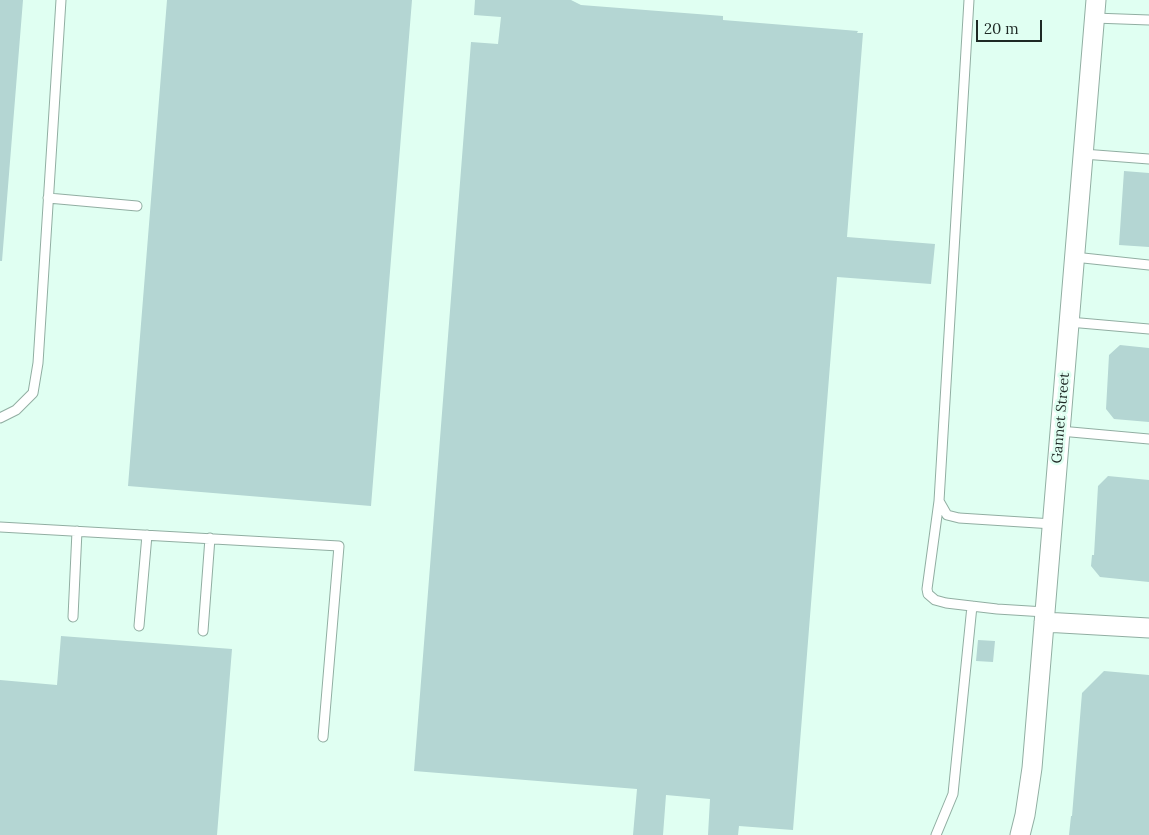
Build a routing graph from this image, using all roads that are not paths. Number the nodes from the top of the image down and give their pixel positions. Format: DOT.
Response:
graph roads {
  1 [pos="61,0"];
  2 [pos="970,0"];
  3 [pos="1095,9"];
  4 [pos="1149,20"];
  5 [pos="1083,154"];
  6 [pos="1149,159"];
  7 [pos="48,198"];
  8 [pos="137,206"];
  9 [pos="1074,258"];
  10 [pos="1149,265"];
  11 [pos="1069,322"];
  12 [pos="1149,329"];
  13 [pos="0,418"];
  14 [pos="1060,431"];
  15 [pos="1149,439"];
  16 [pos="938,501"];
  17 [pos="1052,524"];
  18 [pos="0,527"];
  19 [pos="77,531"];
  20 [pos="147,535"];
  21 [pos="210,538"];
  22 [pos="972,606"];
  23 [pos="1045,617"];
  24 [pos="73,618"];
  25 [pos="139,626"];
  26 [pos="1149,628"];
  27 [pos="203,631"];
  28 [pos="323,737"];
  29 [pos="936,835"];
  30 [pos="1020,835"];
  1 -- 7 [label="lane"];
  2 -- 16 [label="lane"];
  3 -- 4 [label="lane"];
  3 -- 5 [label="street, Gannet Street"];
  5 -- 6 [label="lane"];
  5 -- 9 [label="street, Gannet Street"];
  7 -- 8 [label="lane"];
  7 -- 13 [label="lane"];
  9 -- 10 [label="lane"];
  9 -- 11 [label="street, Gannet Street"];
  11 -- 12 [label="lane"];
  11 -- 14 [label="street, Gannet Street"];
  14 -- 15 [label="lane"];
  14 -- 17 [label="street, Gannet Street"];
  16 -- 17 [label="lane"];
  16 -- 22 [label="lane"];
  17 -- 23 [label="street, Gannet Street"];
  18 -- 19 [label="lane"];
  19 -- 20 [label="lane"];
  19 -- 24 [label="lane"];
  20 -- 21 [label="lane"];
  20 -- 25 [label="lane"];
  21 -- 27 [label="lane"];
  21 -- 28 [label="lane"];
  22 -- 23 [label="lane"];
  22 -- 29 [label="lane"];
  23 -- 26 [label="street"];
  23 -- 30 [label="street, Gannet Street"];
}
